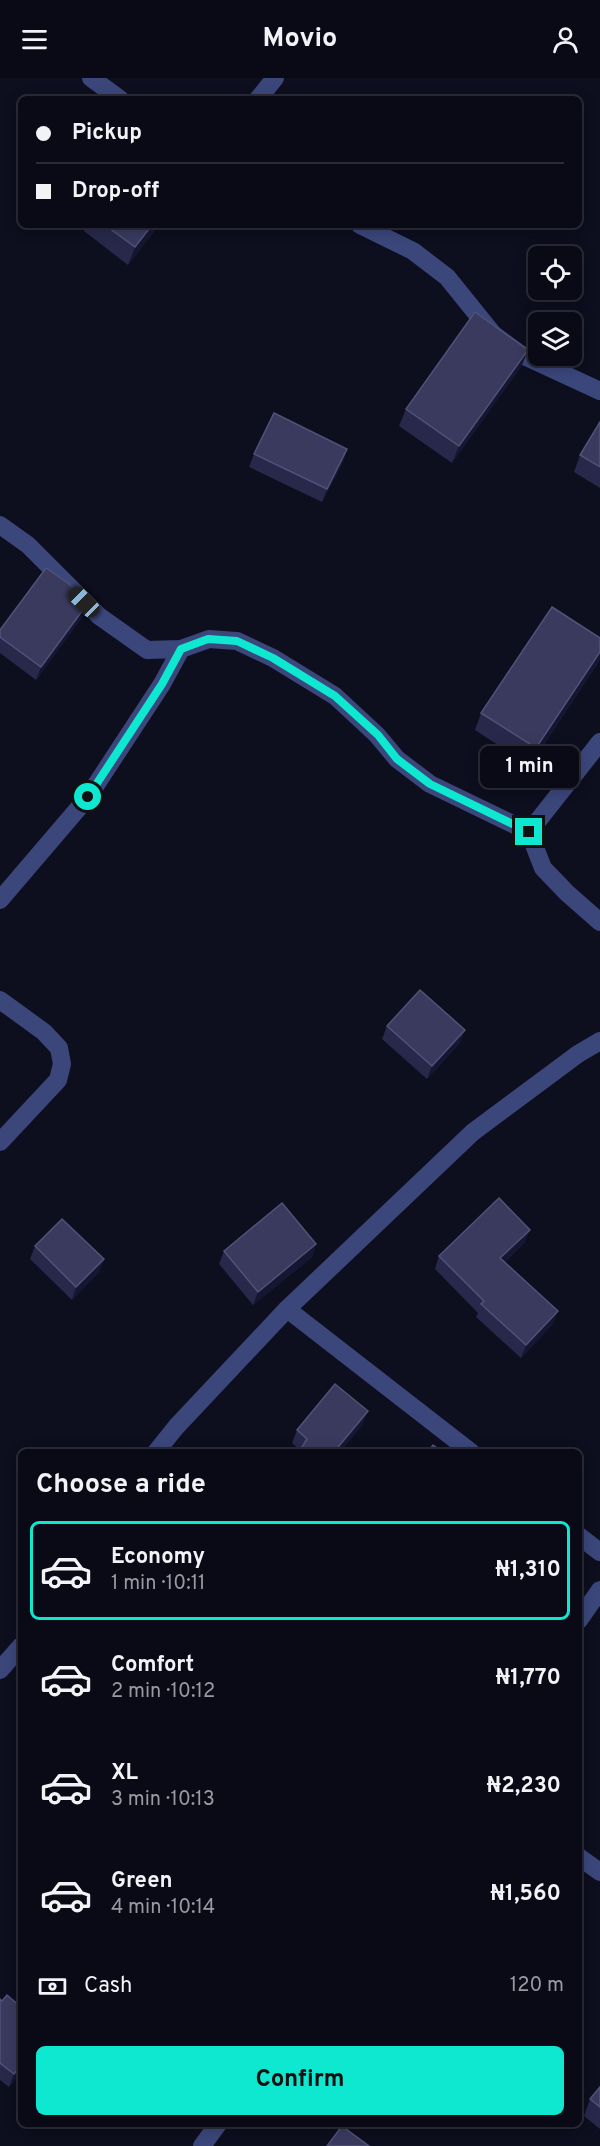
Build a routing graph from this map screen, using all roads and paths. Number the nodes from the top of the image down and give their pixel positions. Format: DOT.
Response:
graph roads {
  1 [pos="91,78"];
  2 [pos="275,78"];
  3 [pos="116,96"];
  4 [pos="260,96"];
  5 [pos="366,228"];
  6 [pos="600,391"];
  7 [pos="0,525"];
  8 [pos="181,649"];
  9 [pos="600,742"];
  10 [pos="529,832"];
  11 [pos="0,900"];
  12 [pos="600,922"];
  13 [pos="0,1000"];
  14 [pos="600,1041"];
  15 [pos="0,1142"];
  16 [pos="287,1310"];
  17 [pos="158,1449"];
  18 [pos="467,1449"];
  19 [pos="582,1538"];
  20 [pos="600,1552"];
  21 [pos="600,1590"];
  22 [pos="582,1616"];
  23 [pos="18,1649"];
  24 [pos="0,1670"];
  25 [pos="582,1859"];
  26 [pos="600,1872"];
  27 [pos="216,2127"];
  28 [pos="202,2146"];
  1 -- 3 [label="street"];
  2 -- 4 [label="street"];
  5 -- 6 [label="street"];
  7 -- 8 [label="street"];
  8 -- 10 [label="street"];
  8 -- 11 [label="street"];
  9 -- 10 [label="street"];
  10 -- 12 [label="street"];
  13 -- 15 [label="street"];
  14 -- 16 [label="street"];
  16 -- 17 [label="street"];
  16 -- 18 [label="street"];
  19 -- 20 [label="street"];
  21 -- 22 [label="street"];
  23 -- 24 [label="street"];
  25 -- 26 [label="street"];
  27 -- 28 [label="street"];
}
